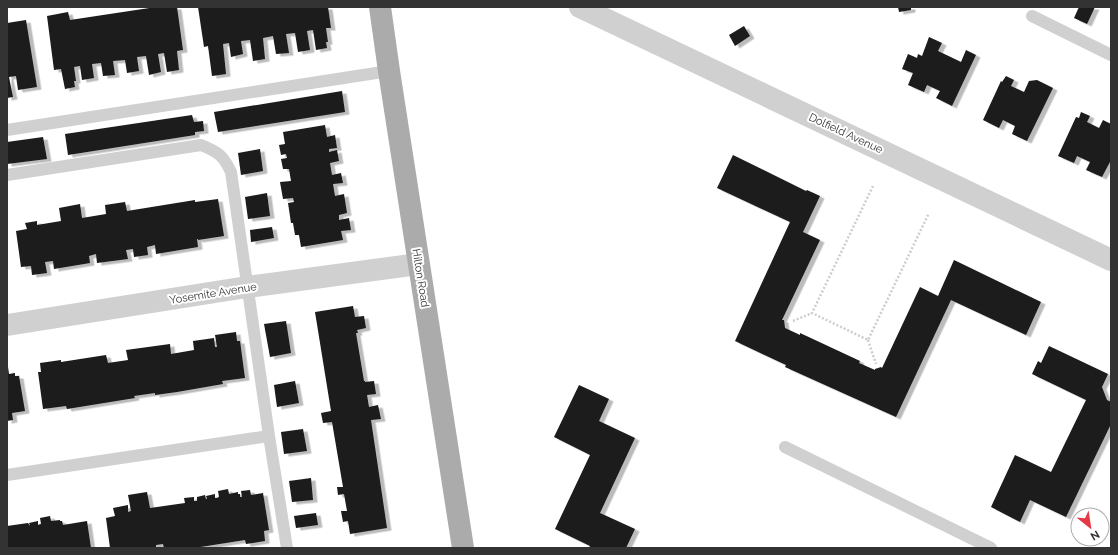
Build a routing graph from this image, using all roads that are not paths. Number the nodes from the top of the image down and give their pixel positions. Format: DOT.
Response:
graph roads {
  1 [pos="380,7"];
  2 [pos="580,7"];
  3 [pos="1032,16"];
  4 [pos="1111,55"];
  5 [pos="389,71"];
  6 [pos="7,130"];
  7 [pos="7,175"];
  8 [pos="1111,260"];
  9 [pos="418,264"];
  10 [pos="247,287"];
  11 [pos="7,324"];
  12 [pos="269,436"];
  13 [pos="785,448"];
  14 [pos="7,475"];
  15 [pos="287,548"];
  16 [pos="463,548"];
  17 [pos="991,548"];
  1 -- 5 [label="main road, Hilton Road"];
  2 -- 8 [label="street, Dolfield Avenue"];
  3 -- 4 [label="lane"];
  5 -- 6 [label="lane"];
  5 -- 9 [label="main road, Hilton Road"];
  7 -- 10 [label="lane"];
  9 -- 10 [label="street, Yosemite Avenue"];
  9 -- 16 [label="main road, Hilton Road"];
  10 -- 11 [label="street, Yosemite Avenue"];
  10 -- 12 [label="lane"];
  12 -- 14 [label="lane"];
  12 -- 15 [label="lane"];
  13 -- 17 [label="lane"];
}
